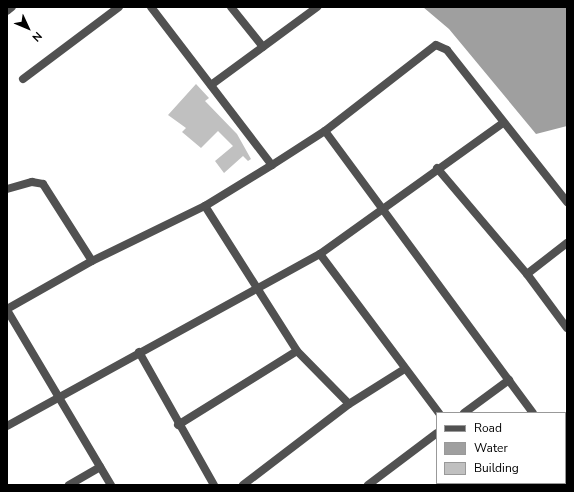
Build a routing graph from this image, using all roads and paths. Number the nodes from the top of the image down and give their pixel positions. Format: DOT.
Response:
graph roads {
  1 [pos="12,7"];
  2 [pos="119,7"];
  3 [pos="151,7"];
  4 [pos="232,7"];
  5 [pos="312,9"];
  6 [pos="7,11"];
  7 [pos="263,47"];
  8 [pos="23,79"];
  9 [pos="211,85"];
  10 [pos="503,124"];
  11 [pos="325,131"];
  12 [pos="272,165"];
  13 [pos="437,168"];
  14 [pos="7,189"];
  15 [pos="567,202"];
  16 [pos="205,206"];
  17 [pos="384,211"];
  18 [pos="567,243"];
  19 [pos="320,254"];
  20 [pos="92,261"];
  21 [pos="527,274"];
  22 [pos="258,288"];
  23 [pos="7,310"];
  24 [pos="567,328"];
  25 [pos="297,351"];
  26 [pos="139,352"];
  27 [pos="403,370"];
  28 [pos="509,380"];
  29 [pos="58,397"];
  30 [pos="349,404"];
  31 [pos="438,412"];
  32 [pos="465,412"];
  33 [pos="533,412"];
  34 [pos="178,425"];
  35 [pos="7,426"];
  36 [pos="436,434"];
  37 [pos="100,467"];
  38 [pos="69,485"];
  39 [pos="111,485"];
  40 [pos="214,485"];
  41 [pos="243,485"];
  42 [pos="368,485"];
  1 -- 6 [label="street"];
  2 -- 8 [label="street"];
  3 -- 9 [label="street"];
  4 -- 7 [label="street"];
  5 -- 7 [label="street"];
  7 -- 9 [label="street"];
  9 -- 12 [label="street"];
  10 -- 11 [label="street"];
  10 -- 13 [label="street"];
  10 -- 15 [label="street"];
  11 -- 12 [label="street"];
  11 -- 17 [label="street"];
  12 -- 16 [label="street"];
  13 -- 17 [label="street"];
  13 -- 21 [label="street"];
  14 -- 20 [label="street"];
  16 -- 20 [label="street"];
  16 -- 22 [label="street"];
  17 -- 19 [label="street"];
  17 -- 28 [label="street"];
  18 -- 21 [label="street"];
  19 -- 22 [label="street"];
  19 -- 27 [label="street"];
  20 -- 23 [label="street"];
  21 -- 24 [label="street"];
  22 -- 25 [label="street"];
  22 -- 26 [label="street"];
  23 -- 29 [label="street"];
  25 -- 30 [label="street"];
  25 -- 34 [label="street"];
  26 -- 29 [label="street"];
  26 -- 34 [label="street"];
  27 -- 30 [label="street"];
  27 -- 31 [label="street"];
  28 -- 32 [label="street"];
  28 -- 33 [label="street"];
  29 -- 35 [label="street"];
  29 -- 37 [label="street"];
  30 -- 41 [label="street"];
  34 -- 40 [label="street"];
  36 -- 42 [label="street"];
  37 -- 38 [label="street"];
  37 -- 39 [label="street"];
}
